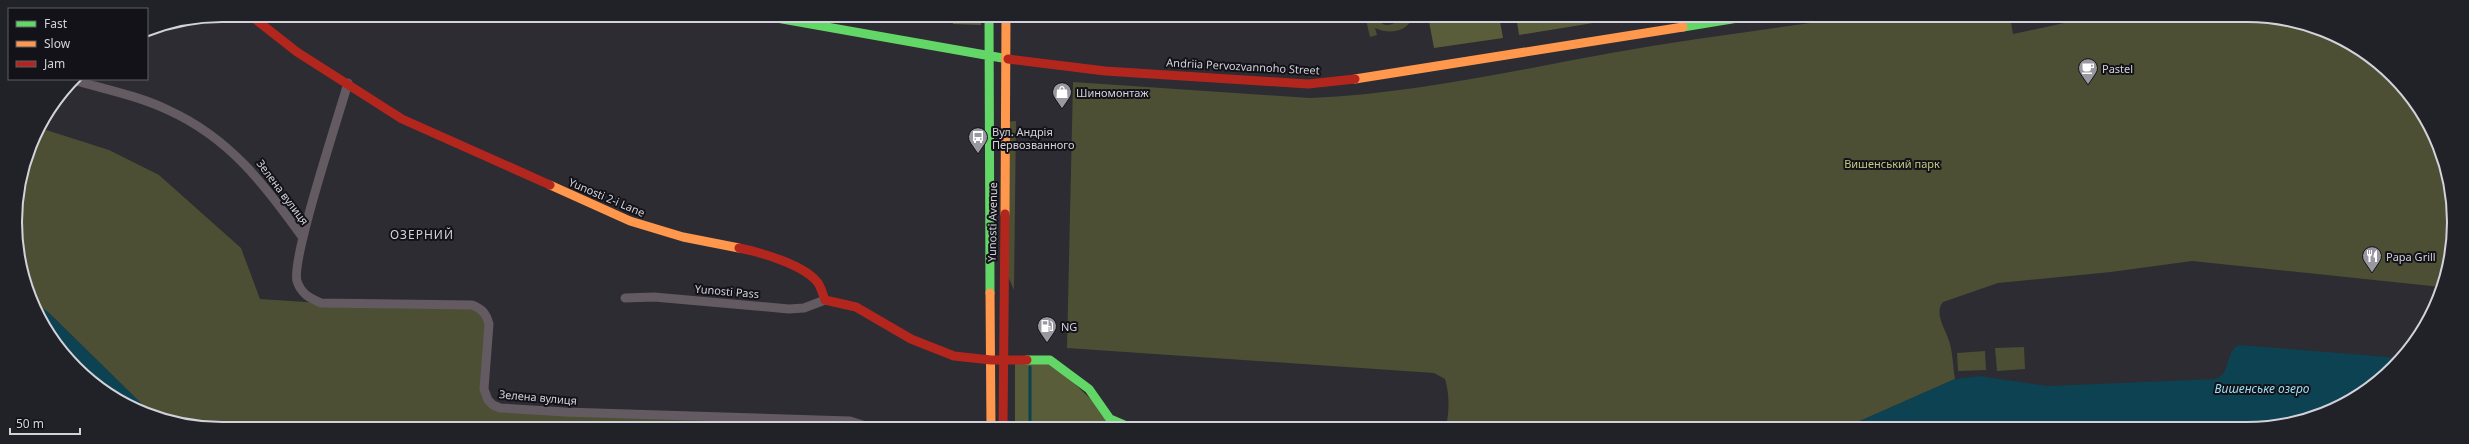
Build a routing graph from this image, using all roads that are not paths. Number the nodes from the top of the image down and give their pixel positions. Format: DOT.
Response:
graph roads {
  1 [pos="258,22"];
  2 [pos="794,22"];
  3 [pos="989,22"];
  4 [pos="1006,22"];
  5 [pos="1713,22"];
  6 [pos="989,56"];
  7 [pos="1006,59"];
  8 [pos="80,82"];
  9 [pos="348,83"];
  10 [pos="303,238"];
  11 [pos="625,298"];
  12 [pos="825,300"];
  13 [pos="991,360"];
  14 [pos="1003,360"];
  15 [pos="853,422"];
  16 [pos="991,422"];
  17 [pos="1003,422"];
  18 [pos="1117,422"];
  1 -- 9 [label="street, Yunosti 2-i Lane"];
  2 -- 6 [label="street, Andriia Pervozvannoho Street"];
  3 -- 6 [label="street, Yunosti Avenue"];
  4 -- 7 [label="street, Yunosti Avenue"];
  5 -- 7 [label="street, Andriia Pervozvannoho Street"];
  6 -- 7 [label="street, Andriia Pervozvannoho Street"];
  6 -- 13 [label="street, Yunosti Avenue"];
  7 -- 14 [label="street, Yunosti Avenue"];
  8 -- 10 [label="street, Зелена вулиця"];
  9 -- 10 [label="street, Зелена вулиця"];
  9 -- 12 [label="street, Yunosti 2-i Lane"];
  10 -- 15 [label="street, Зелена вулиця"];
  11 -- 12 [label="street, Yunosti Pass"];
  12 -- 13 [label="street"];
  13 -- 14 [label="street"];
  13 -- 16 [label="street, Yunosti Avenue"];
  14 -- 17 [label="street, Yunosti Avenue"];
  14 -- 18 [label="street"];
}
